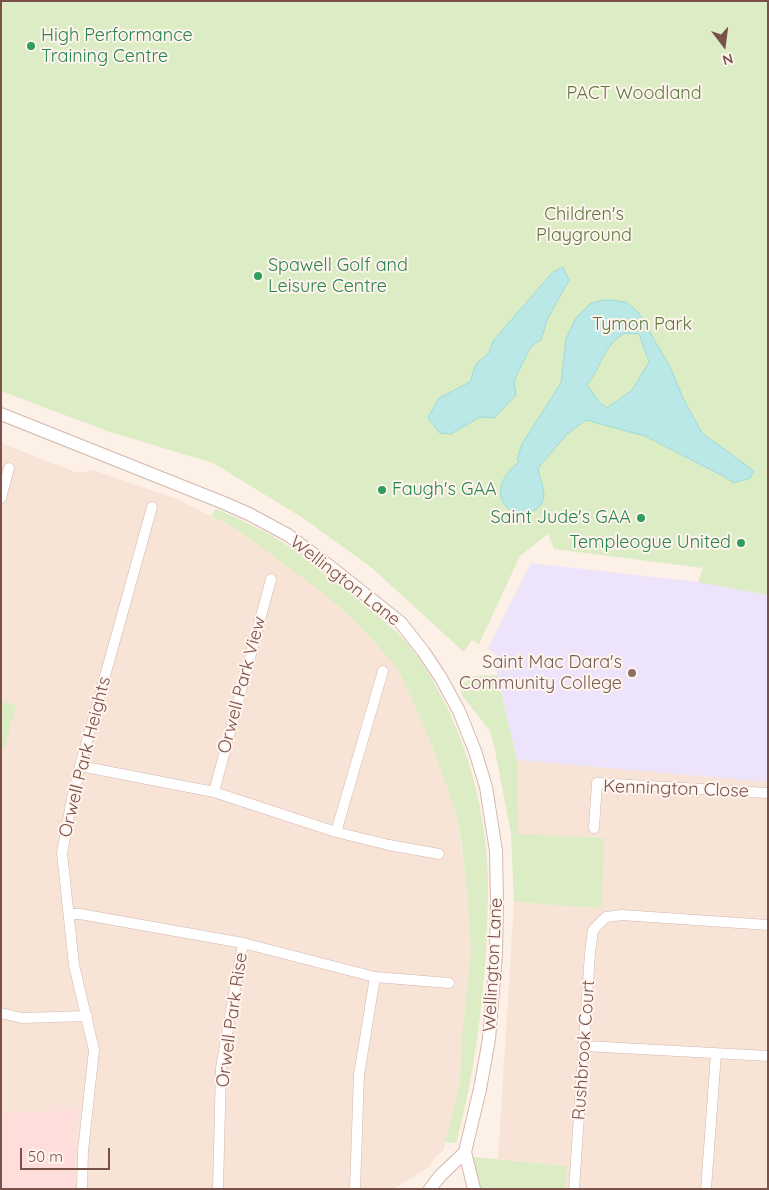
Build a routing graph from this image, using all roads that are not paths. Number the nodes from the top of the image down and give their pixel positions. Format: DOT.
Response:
graph roads {
  1 [pos="1,414"];
  2 [pos="9,468"];
  3 [pos="1,498"];
  4 [pos="152,507"];
  5 [pos="271,578"];
  6 [pos="383,671"];
  7 [pos="80,766"];
  8 [pos="214,792"];
  9 [pos="768,793"];
  10 [pos="594,828"];
  11 [pos="336,832"];
  12 [pos="439,854"];
  13 [pos="69,914"];
  14 [pos="768,925"];
  15 [pos="243,943"];
  16 [pos="375,977"];
  17 [pos="449,983"];
  18 [pos="1,1012"];
  19 [pos="87,1016"];
  20 [pos="585,1046"];
  21 [pos="716,1054"];
  22 [pos="768,1056"];
  23 [pos="465,1152"];
  24 [pos="218,1188"];
  25 [pos="82,1189"];
  26 [pos="355,1189"];
  27 [pos="430,1189"];
  28 [pos="474,1189"];
  29 [pos="574,1189"];
  30 [pos="706,1189"];
  1 -- 23 [label="street, Wellington Lane"];
  2 -- 3 [label="street"];
  4 -- 7 [label="street, Orwell Park Heights"];
  5 -- 8 [label="street, Orwell Park View"];
  6 -- 11 [label="street"];
  7 -- 8 [label="street"];
  7 -- 13 [label="street, Orwell Park Heights"];
  8 -- 11 [label="street"];
  9 -- 10 [label="street, Kennington Close"];
  11 -- 12 [label="street"];
  13 -- 15 [label="street, Orwell Park Rise"];
  13 -- 19 [label="street, Orwell Park Heights"];
  14 -- 20 [label="street, Rushbrook Court"];
  15 -- 16 [label="street, Orwell Park Rise"];
  15 -- 24 [label="street, Orwell Park Rise"];
  16 -- 17 [label="street, Orwell Park Rise"];
  16 -- 26 [label="street"];
  18 -- 19 [label="street"];
  19 -- 25 [label="street, Orwell Park Heights"];
  20 -- 21 [label="street"];
  20 -- 29 [label="street, Rushbrook Court"];
  21 -- 22 [label="street"];
  21 -- 30 [label="street"];
  23 -- 27 [label="street"];
  23 -- 28 [label="street, Wellington Lane"];
}
